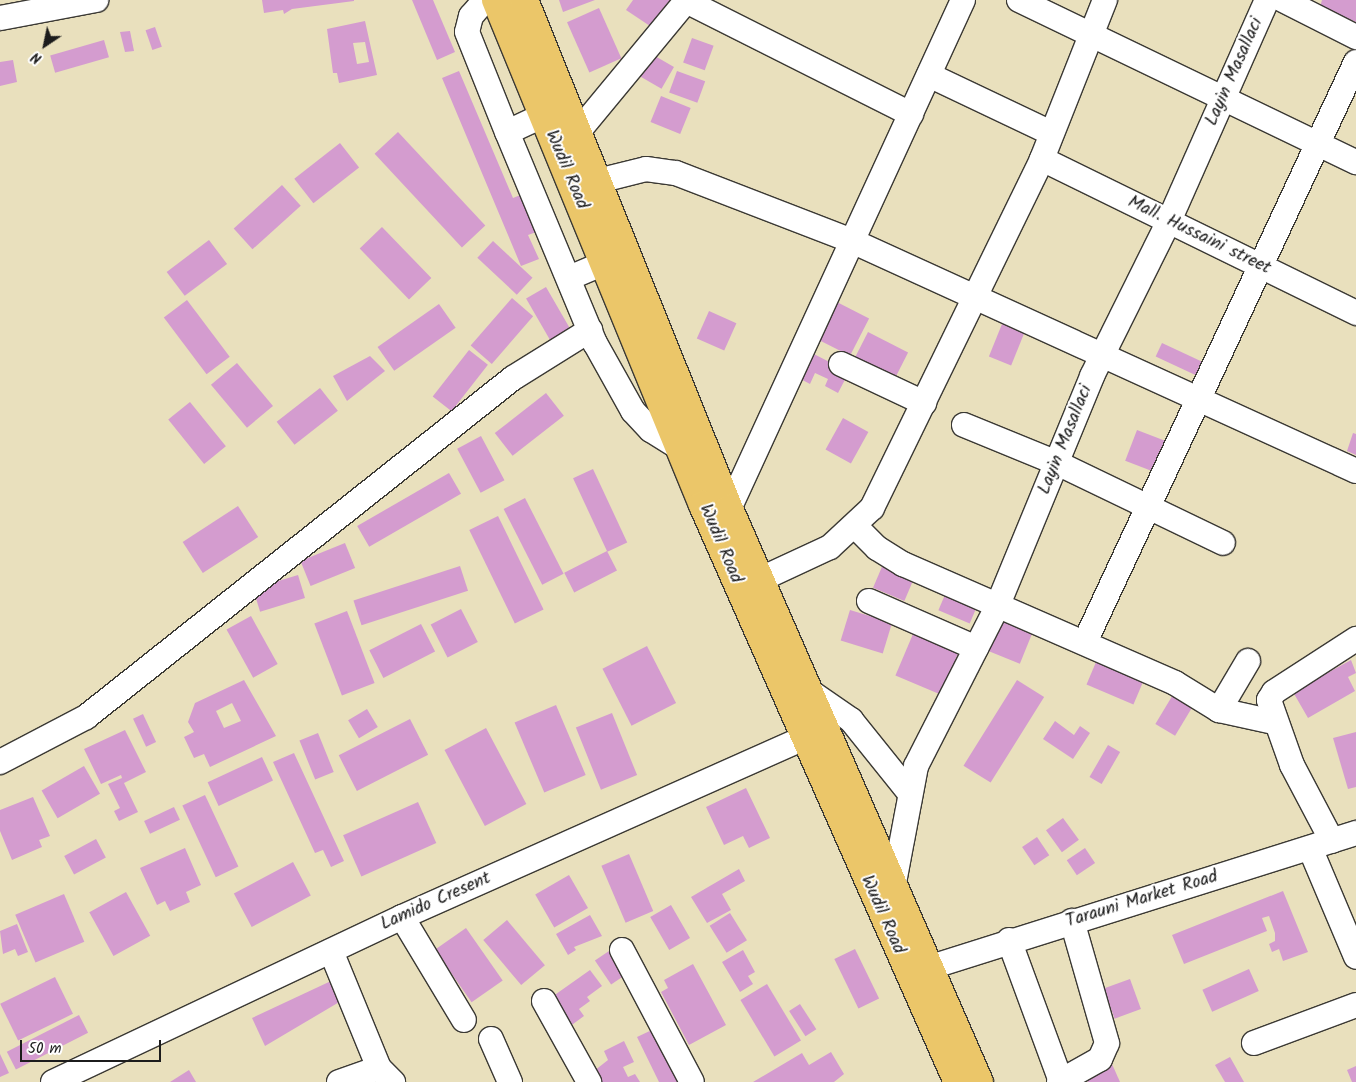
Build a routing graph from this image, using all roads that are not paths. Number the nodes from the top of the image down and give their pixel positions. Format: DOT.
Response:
graph roads {
  1 [pos="96,0"];
  2 [pos="485,0"];
  3 [pos="496,0"];
  4 [pos="524,0"];
  5 [pos="686,0"];
  6 [pos="963,0"];
  7 [pos="1019,0"];
  8 [pos="1104,0"];
  9 [pos="1267,0"];
  10 [pos="1283,0"];
  11 [pos="0,18"];
  12 [pos="1090,34"];
  13 [pos="1356,37"];
  14 [pos="1356,62"];
  15 [pos="929,75"];
  16 [pos="1224,97"];
  17 [pos="911,114"];
  18 [pos="542,116"];
  19 [pos="507,132"];
  20 [pos="577,133"];
  21 [pos="1052,134"];
  22 [pos="1318,145"];
  23 [pos="1042,159"];
  24 [pos="1356,162"];
  25 [pos="598,181"];
  26 [pos="1169,221"];
  27 [pos="852,241"];
  28 [pos="605,263"];
  29 [pos="1260,267"];
  30 [pos="569,278"];
  31 [pos="974,296"];
  32 [pos="1356,312"];
  33 [pos="590,330"];
  34 [pos="1105,357"];
  35 [pos="840,364"];
  36 [pos="1198,401"];
  37 [pos="924,403"];
  38 [pos="964,425"];
  39 [pos="680,448"];
  40 [pos="1057,463"];
  41 [pos="1356,471"];
  42 [pos="729,509"];
  43 [pos="1148,509"];
  44 [pos="855,526"];
  45 [pos="1223,543"];
  46 [pos="759,580"];
  47 [pos="869,602"];
  48 [pos="997,607"];
  49 [pos="1356,639"];
  50 [pos="1085,642"];
  51 [pos="976,648"];
  52 [pos="1248,662"];
  53 [pos="804,688"];
  54 [pos="1219,710"];
  55 [pos="1274,722"];
  56 [pos="812,734"];
  57 [pos="0,762"];
  58 [pos="908,791"];
  59 [pos="1356,833"];
  60 [pos="1321,845"];
  61 [pos="893,888"];
  62 [pos="402,917"];
  63 [pos="1072,921"];
  64 [pos="1009,940"];
  65 [pos="622,950"];
  66 [pos="331,951"];
  67 [pos="1356,957"];
  68 [pos="918,970"];
  69 [pos="544,1002"];
  70 [pos="1356,1005"];
  71 [pos="464,1020"];
  72 [pos="491,1039"];
  73 [pos="1254,1043"];
  74 [pos="386,1075"];
  75 [pos="959,1080"];
  76 [pos="53,1082"];
  77 [pos="339,1082"];
  78 [pos="510,1082"];
  79 [pos="589,1082"];
  80 [pos="692,1082"];
  81 [pos="1060,1082"];
  1 -- 11 [label="street"];
  2 -- 19 [label="street"];
  3 -- 18 [label="main road, Wudil Road"];
  4 -- 20 [label="main road, Wudil Road"];
  5 -- 17 [label="street"];
  5 -- 20 [label="street"];
  6 -- 15 [label="street"];
  7 -- 12 [label="street"];
  8 -- 12 [label="street"];
  9 -- 16 [label="street, Layin Masallaci"];
  10 -- 13 [label="street"];
  12 -- 16 [label="street"];
  12 -- 21 [label="street"];
  14 -- 22 [label="street"];
  15 -- 17 [label="street"];
  15 -- 21 [label="street"];
  16 -- 22 [label="street"];
  16 -- 26 [label="street, Layin Masallaci"];
  17 -- 27 [label="street"];
  18 -- 19 [label="street"];
  18 -- 28 [label="main road, Wudil Road"];
  19 -- 30 [label="street"];
  20 -- 25 [label="main road, Wudil Road"];
  21 -- 23 [label="street"];
  22 -- 24 [label="street"];
  22 -- 29 [label="street"];
  23 -- 26 [label="street, Mall. Hussaini street"];
  23 -- 31 [label="street"];
  25 -- 27 [label="street"];
  25 -- 42 [label="main road, Wudil Road"];
  26 -- 29 [label="street, Mall. Hussaini street"];
  26 -- 34 [label="street, Layin Masallaci"];
  27 -- 31 [label="street"];
  27 -- 42 [label="street"];
  28 -- 30 [label="street"];
  28 -- 39 [label="main road, Wudil Road"];
  29 -- 32 [label="street, Mall. Hussaini street"];
  29 -- 36 [label="street"];
  30 -- 33 [label="street"];
  31 -- 34 [label="street"];
  31 -- 37 [label="street"];
  33 -- 39 [label="street"];
  33 -- 57 [label="street"];
  34 -- 36 [label="street"];
  34 -- 40 [label="street, Layin Masallaci"];
  35 -- 37 [label="street"];
  36 -- 41 [label="street"];
  36 -- 43 [label="street"];
  37 -- 44 [label="street"];
  38 -- 40 [label="street"];
  39 -- 56 [label="main road, Wudil Road"];
  40 -- 43 [label="street"];
  40 -- 48 [label="street, Layin Masallaci"];
  42 -- 46 [label="main road, Wudil Road"];
  43 -- 45 [label="street"];
  43 -- 50 [label="street"];
  44 -- 46 [label="street"];
  44 -- 48 [label="street"];
  46 -- 53 [label="main road, Wudil Road"];
  47 -- 51 [label="street"];
  48 -- 50 [label="street"];
  48 -- 51 [label="street, Layin Masallaci"];
  49 -- 55 [label="street"];
  50 -- 54 [label="street"];
  51 -- 58 [label="street, Layin Masallaci"];
  52 -- 54 [label="street"];
  53 -- 56 [label="main road, Wudil Road"];
  53 -- 58 [label="street"];
  54 -- 55 [label="street"];
  55 -- 60 [label="street"];
  56 -- 61 [label="main road, Wudil Road"];
  56 -- 62 [label="street, Lamido Cresent"];
  56 -- 68 [label="main road, Wudil Road"];
  58 -- 61 [label="street, Layin Masallaci"];
  59 -- 60 [label="street, Tarauni Market Road"];
  60 -- 63 [label="street, Tarauni Market Road"];
  60 -- 67 [label="street"];
  61 -- 68 [label="main road, Wudil Road"];
  62 -- 66 [label="street, Lamido Cresent"];
  62 -- 71 [label="street"];
  63 -- 64 [label="street, Tarauni Market Road"];
  63 -- 81 [label="street"];
  64 -- 68 [label="street, Tarauni Market Road"];
  64 -- 81 [label="street"];
  65 -- 80 [label="street"];
  66 -- 74 [label="street"];
  66 -- 76 [label="street, Lamido Cresent"];
  68 -- 75 [label="main road, Wudil Road"];
  69 -- 79 [label="street"];
  70 -- 73 [label="street"];
  72 -- 78 [label="street"];
  74 -- 77 [label="street"];
}
